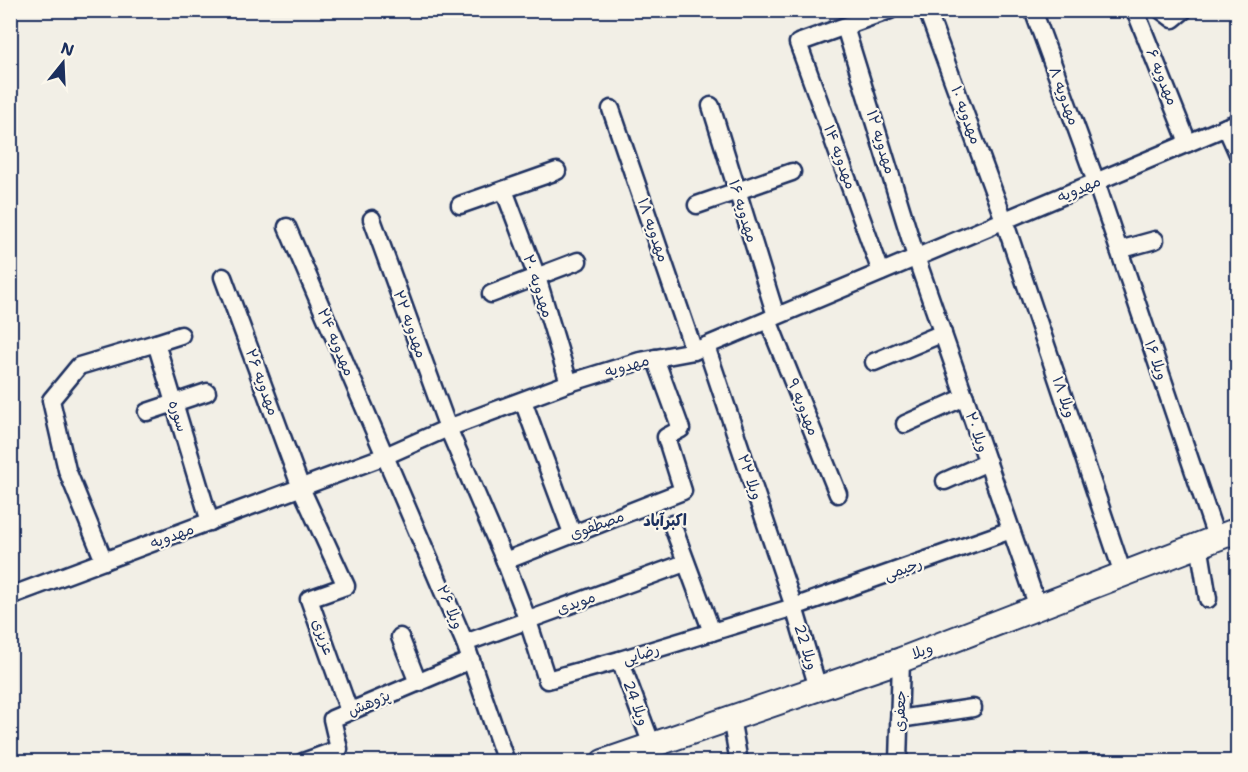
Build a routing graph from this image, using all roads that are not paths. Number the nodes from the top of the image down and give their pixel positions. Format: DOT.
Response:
graph roads {
  1 [pos="890,10"];
  2 [pos="927,10"];
  3 [pos="1033,10"];
  4 [pos="1135,10"];
  5 [pos="1161,10"];
  6 [pos="1184,10"];
  7 [pos="845,27"];
  8 [pos="711,106"];
  9 [pos="611,108"];
  10 [pos="1232,124"];
  11 [pos="1188,143"];
  12 [pos="1238,154"];
  13 [pos="557,171"];
  14 [pos="792,172"];
  15 [pos="1096,182"];
  16 [pos="504,190"];
  17 [pos="737,191"];
  18 [pos="460,205"];
  19 [pos="697,205"];
  20 [pos="372,219"];
  21 [pos="1004,220"];
  22 [pos="287,227"];
  23 [pos="1155,240"];
  24 [pos="1119,250"];
  25 [pos="916,257"];
  26 [pos="578,261"];
  27 [pos="881,272"];
  28 [pos="224,277"];
  29 [pos="537,277"];
  30 [pos="491,294"];
  31 [pos="772,318"];
  32 [pos="943,333"];
  33 [pos="181,335"];
  34 [pos="156,343"];
  35 [pos="700,348"];
  36 [pos="655,358"];
  37 [pos="874,362"];
  38 [pos="569,383"];
  39 [pos="207,392"];
  40 [pos="965,397"];
  41 [pos="523,401"];
  42 [pos="174,403"];
  43 [pos="147,412"];
  44 [pos="905,424"];
  45 [pos="448,428"];
  46 [pos="385,456"];
  47 [pos="988,462"];
  48 [pos="945,481"];
  49 [pos="300,488"];
  50 [pos="838,494"];
  51 [pos="210,522"];
  52 [pos="672,524"];
  53 [pos="1011,530"];
  54 [pos="572,533"];
  55 [pos="1218,537"];
  56 [pos="104,561"];
  57 [pos="505,561"];
  58 [pos="686,563"];
  59 [pos="1123,574"];
  60 [pos="10,596"];
  61 [pos="1208,599"];
  62 [pos="794,607"];
  63 [pos="1038,607"];
  64 [pos="528,621"];
  65 [pos="711,632"];
  66 [pos="400,637"];
  67 [pos="465,643"];
  68 [pos="471,660"];
  69 [pos="620,660"];
  70 [pos="901,660"];
  71 [pos="418,682"];
  72 [pos="818,688"];
  73 [pos="973,708"];
  74 [pos="349,711"];
  75 [pos="730,718"];
  76 [pos="899,718"];
  77 [pos="652,745"];
  78 [pos="303,762"];
  79 [pos="506,762"];
  80 [pos="603,762"];
  81 [pos="739,762"];
  82 [pos="898,762"];
  1 -- 7 [label="street"];
  2 -- 21 [label="street, مهدویه ۱۰"];
  3 -- 15 [label="street, مهدویه ۸"];
  4 -- 11 [label="street, مهدویه ۶"];
  5 -- 6 [label="street"];
  7 -- 25 [label="street, مهدویه ۱۲"];
  7 -- 27 [label="street, مهدویه ۱۴"];
  8 -- 17 [label="street, مهدویه ۱۶"];
  9 -- 35 [label="street, مهدویه ۱۸"];
  10 -- 11 [label="street, مهدویه"];
  10 -- 12 [label="street"];
  11 -- 15 [label="street, مهدویه"];
  13 -- 16 [label="street"];
  14 -- 17 [label="street"];
  15 -- 21 [label="street, مهدویه"];
  15 -- 24 [label="street, ویلا ۱۶"];
  16 -- 18 [label="street"];
  16 -- 29 [label="street, مهدویه ۲۰"];
  17 -- 19 [label="street"];
  17 -- 31 [label="street, مهدویه ۱۶"];
  20 -- 45 [label="street, مهدویه ۲۲"];
  21 -- 25 [label="street, مهدویه"];
  21 -- 59 [label="street, ویلا ۱۸"];
  22 -- 46 [label="street, مهدویه ۲۴"];
  23 -- 24 [label="street"];
  24 -- 55 [label="street, ویلا ۱۶"];
  25 -- 27 [label="street, مهدویه"];
  25 -- 32 [label="street, ویلا ۲۰"];
  26 -- 29 [label="street"];
  27 -- 31 [label="street, مهدویه"];
  28 -- 49 [label="street, مهدویه ۲۶"];
  29 -- 30 [label="street"];
  29 -- 38 [label="street, مهدویه ۲۰"];
  31 -- 35 [label="street, مهدویه"];
  31 -- 50 [label="street, مهدویه ۹"];
  32 -- 37 [label="street"];
  32 -- 40 [label="street, ویلا ۲۰"];
  33 -- 34 [label="street"];
  34 -- 42 [label="street, سوره"];
  34 -- 56 [label="street"];
  35 -- 36 [label="street, مهدویه"];
  35 -- 62 [label="street, ویلا ۲۲"];
  36 -- 38 [label="street, مهدویه"];
  36 -- 54 [label="street, مصطفوی"];
  38 -- 41 [label="street, مهدویه"];
  39 -- 42 [label="street"];
  40 -- 44 [label="street"];
  40 -- 47 [label="street, ویلا ۲۰"];
  41 -- 45 [label="street, مهدویه"];
  41 -- 54 [label="street"];
  42 -- 43 [label="street"];
  42 -- 51 [label="street, سوره"];
  45 -- 46 [label="street, مهدویه"];
  45 -- 57 [label="street"];
  46 -- 49 [label="street, مهدویه"];
  46 -- 67 [label="street, ویلا ۲۶"];
  47 -- 48 [label="street"];
  47 -- 53 [label="street, ویلا ۲۰"];
  49 -- 51 [label="street, مهدویه"];
  49 -- 74 [label="street, عزیزی"];
  51 -- 56 [label="street, مهدویه"];
  52 -- 58 [label="street"];
  53 -- 62 [label="street, رحیمی"];
  53 -- 63 [label="street, ویلا ۲۰"];
  54 -- 57 [label="street, مصطفوی"];
  55 -- 59 [label="street, ویلا"];
  55 -- 61 [label="street, ویلا ۱۶"];
  56 -- 60 [label="street, مهدویه"];
  57 -- 64 [label="street"];
  58 -- 64 [label="street, مویدی"];
  58 -- 65 [label="street"];
  59 -- 63 [label="street, ویلا"];
  62 -- 65 [label="street, رضایی"];
  62 -- 72 [label="street, ویلا 22"];
  63 -- 70 [label="street, ویلا"];
  64 -- 67 [label="street, مویدی"];
  64 -- 69 [label="street, رضایی"];
  65 -- 69 [label="street, رضایی"];
  66 -- 71 [label="street"];
  67 -- 68 [label="street, ویلا ۲۶"];
  68 -- 71 [label="street, پژوهش"];
  68 -- 79 [label="street, ویلا ۲۶"];
  69 -- 77 [label="street, ویلا 24"];
  70 -- 72 [label="street, ویلا"];
  70 -- 76 [label="street, جعفری"];
  71 -- 74 [label="street, پژوهش"];
  72 -- 75 [label="street, ویلا"];
  73 -- 76 [label="street"];
  74 -- 78 [label="street, پژوهش"];
  75 -- 77 [label="street, ویلا"];
  75 -- 81 [label="street"];
  76 -- 82 [label="street, جعفری"];
  77 -- 80 [label="street, ویلا"];
}
